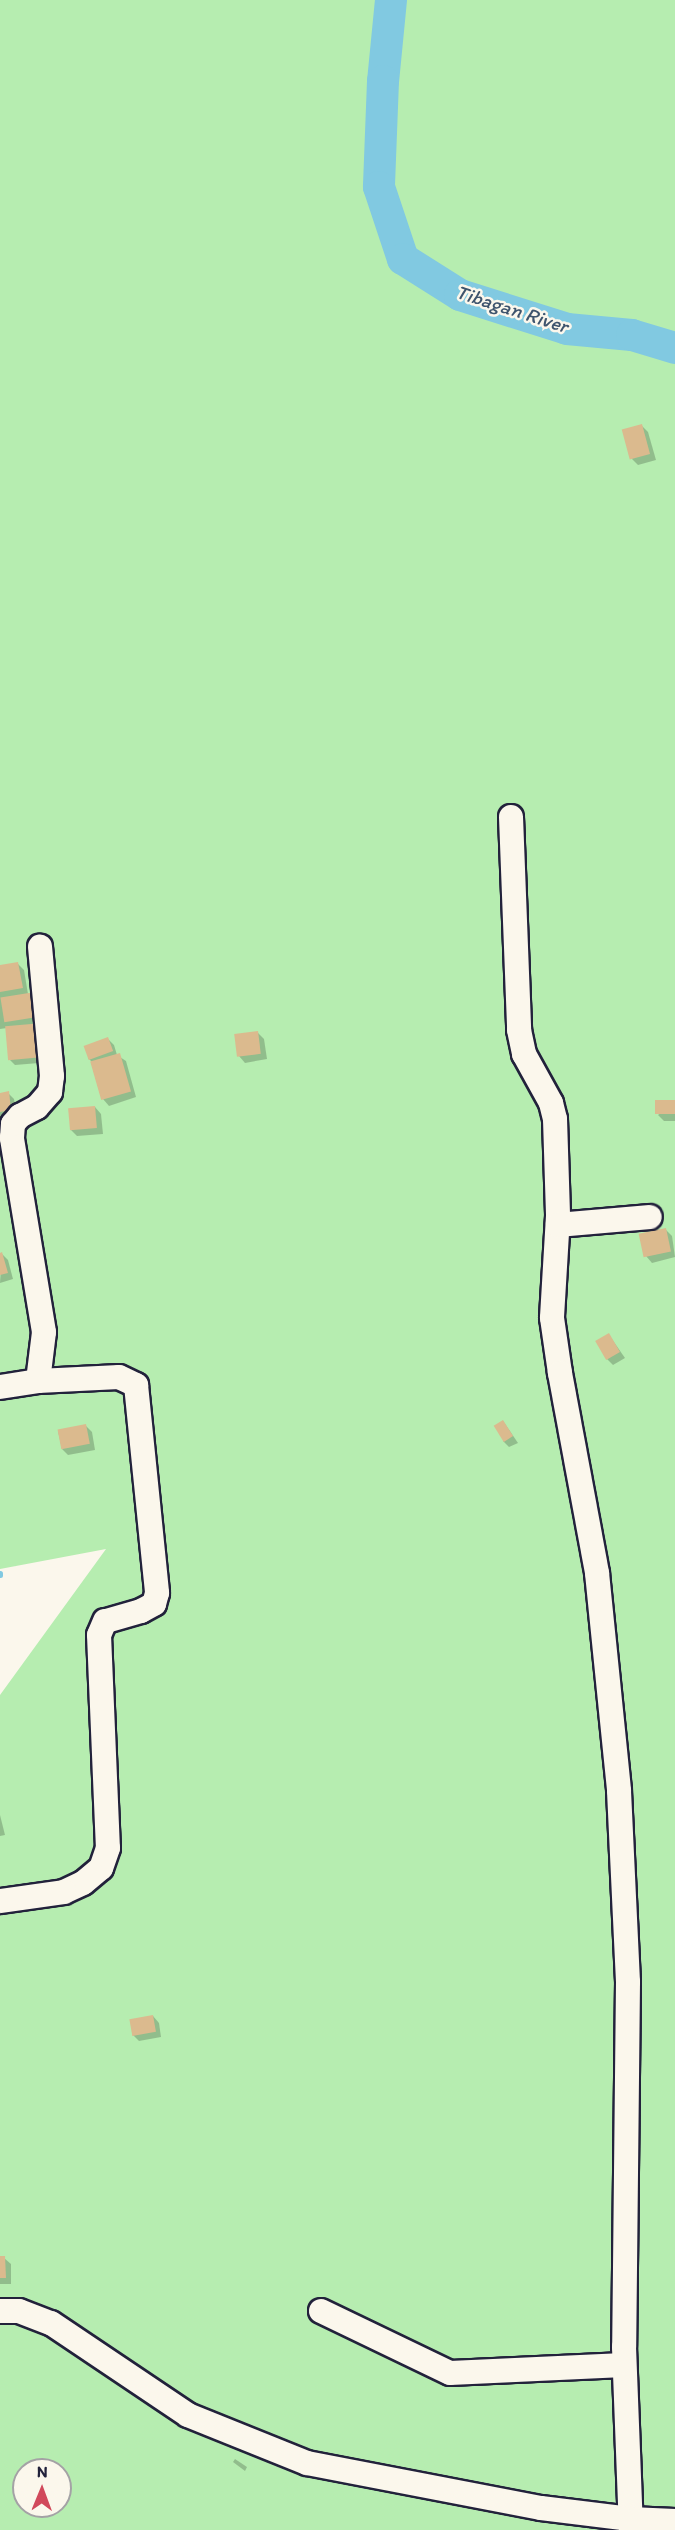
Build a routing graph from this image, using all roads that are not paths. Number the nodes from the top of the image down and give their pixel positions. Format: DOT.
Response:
graph roads {
  1 [pos="511,817"];
  2 [pos="40,947"];
  3 [pos="650,1217"];
  4 [pos="558,1225"];
  5 [pos="38,1381"];
  6 [pos="1,1387"];
  7 [pos="0,1901"];
  8 [pos="0,2311"];
  9 [pos="321,2311"];
  10 [pos="624,2365"];
  11 [pos="675,2521"];
  12 [pos="630,2524"];
  1 -- 4 [label="street"];
  2 -- 5 [label="street"];
  3 -- 4 [label="street"];
  4 -- 10 [label="street"];
  5 -- 6 [label="street"];
  5 -- 7 [label="street"];
  8 -- 12 [label="street"];
  9 -- 10 [label="street"];
  10 -- 12 [label="street"];
  11 -- 12 [label="street"];
}
